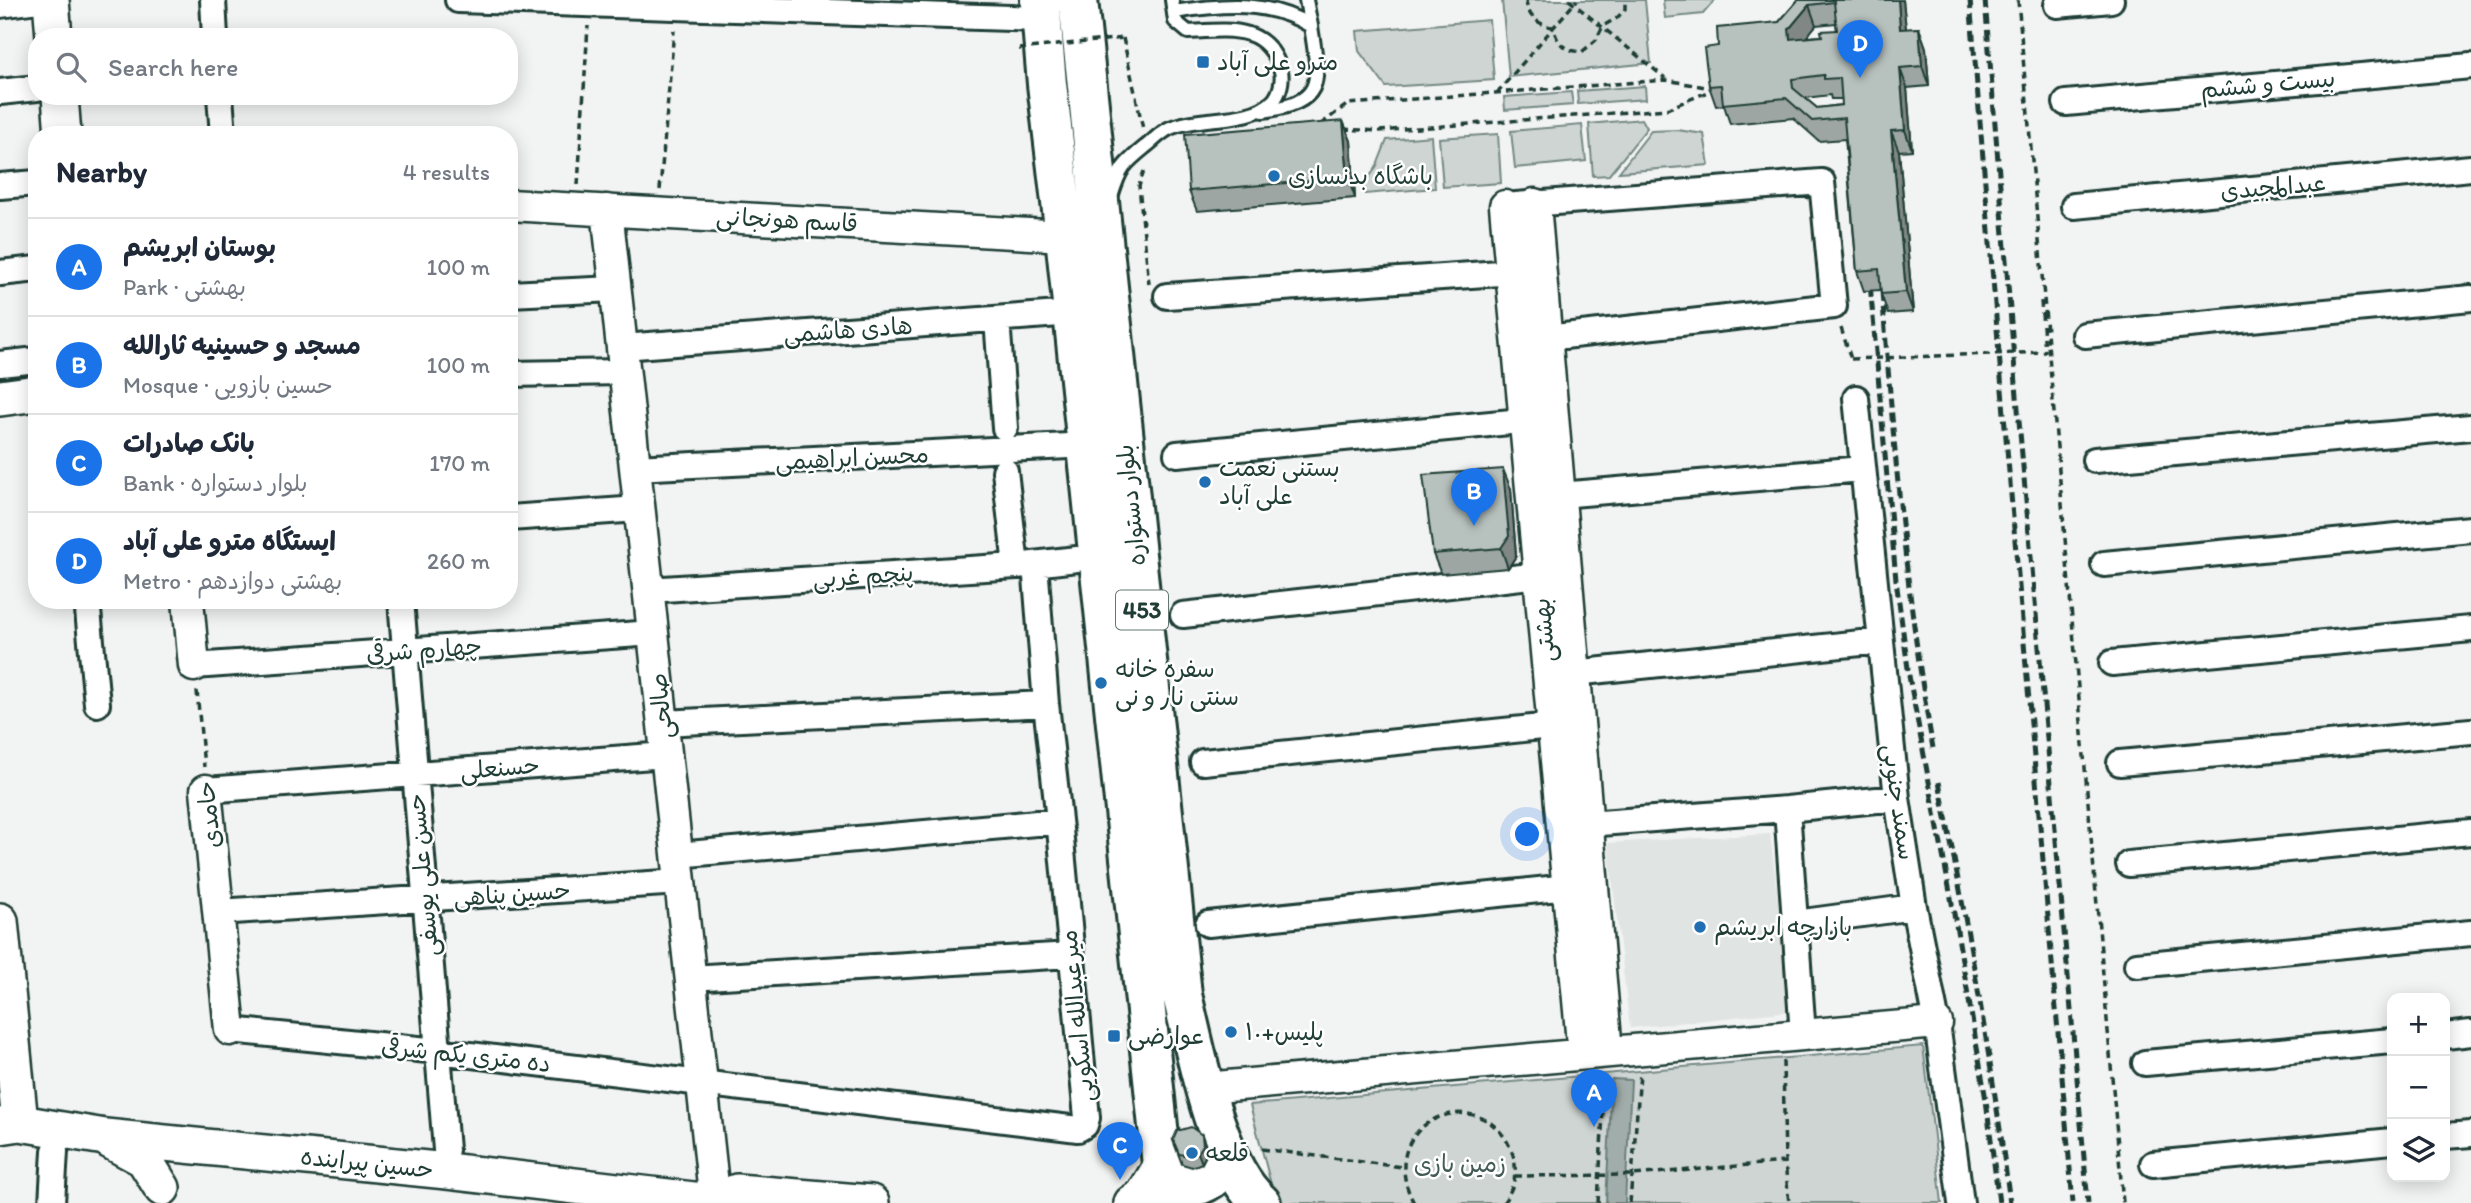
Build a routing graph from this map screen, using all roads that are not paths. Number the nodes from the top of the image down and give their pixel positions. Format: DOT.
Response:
graph roads {
  1 [pos="38,0"];
  2 [pos="51,0"];
  3 [pos="213,0"];
  4 [pos="458,0"];
  5 [pos="1078,0"];
  6 [pos="1306,0"];
  7 [pos="2111,0"];
  8 [pos="643,3"];
  9 [pos="721,4"];
  10 [pos="0,5"];
  11 [pos="2057,5"];
  12 [pos="1173,6"];
  13 [pos="1041,10"];
  14 [pos="1311,26"];
  15 [pos="53,28"];
  16 [pos="215,28"];
  17 [pos="2471,66"];
  18 [pos="28,89"];
  19 [pos="0,92"];
  20 [pos="2066,103"];
  21 [pos="61,105"];
  22 [pos="221,105"];
  23 [pos="1249,114"];
  24 [pos="62,126"];
  25 [pos="222,126"];
  26 [pos="2471,168"];
  27 [pos="28,184"];
  28 [pos="0,186"];
  29 [pos="1535,204"];
  30 [pos="518,206"];
  31 [pos="1505,206"];
  32 [pos="2074,206"];
  33 [pos="607,210"];
  34 [pos="1103,232"];
  35 [pos="1065,236"];
  36 [pos="28,270"];
  37 [pos="1541,270"];
  38 [pos="0,273"];
  39 [pos="1511,274"];
  40 [pos="615,289"];
  41 [pos="518,294"];
  42 [pos="1159,297"];
  43 [pos="2471,298"];
  44 [pos="1073,313"];
  45 [pos="996,319"];
  46 [pos="2085,335"];
  47 [pos="1546,338"];
  48 [pos="28,360"];
  49 [pos="623,360"];
  50 [pos="0,364"];
  51 [pos="518,373"];
  52 [pos="28,394"];
  53 [pos="0,398"];
  54 [pos="1856,398"];
  55 [pos="1539,419"];
  56 [pos="2471,427"];
  57 [pos="1005,428"];
  58 [pos="1069,446"];
  59 [pos="1177,454"];
  60 [pos="2095,460"];
  61 [pos="635,468"];
  62 [pos="1863,470"];
  63 [pos="1005,471"];
  64 [pos="1559,495"];
  65 [pos="639,509"];
  66 [pos="518,517"];
  67 [pos="2471,529"];
  68 [pos="1077,559"];
  69 [pos="2104,564"];
  70 [pos="1025,565"];
  71 [pos="1539,575"];
  72 [pos="648,590"];
  73 [pos="88,609"];
  74 [pos="189,609"];
  75 [pos="402,609"];
  76 [pos="1183,615"];
  77 [pos="2471,629"];
  78 [pos="653,633"];
  79 [pos="1880,641"];
  80 [pos="405,651"];
  81 [pos="2112,663"];
  82 [pos="194,666"];
  83 [pos="1574,673"];
  84 [pos="97,704"];
  85 [pos="1046,704"];
  86 [pos="663,723"];
  87 [pos="1566,725"];
  88 [pos="2471,731"];
  89 [pos="666,755"];
  90 [pos="1203,762"];
  91 [pos="2120,762"];
  92 [pos="415,775"];
  93 [pos="206,790"];
  94 [pos="1896,797"];
  95 [pos="1787,809"];
  96 [pos="1059,821"];
  97 [pos="1587,824"];
  98 [pos="2471,832"];
  99 [pos="2129,864"];
  100 [pos="679,868"];
  101 [pos="1568,887"];
  102 [pos="425,900"];
  103 [pos="1914,907"];
  104 [pos="218,912"];
  105 [pos="1796,923"];
  106 [pos="1208,924"];
  107 [pos="2471,933"];
  108 [pos="1,939"];
  109 [pos="1070,956"];
  110 [pos="2137,965"];
  111 [pos="691,978"];
  112 [pos="1937,1023"];
  113 [pos="230,1030"];
  114 [pos="2471,1033"];
  115 [pos="1803,1035"];
  116 [pos="2450,1035"];
  117 [pos="2387,1041"];
  118 [pos="438,1051"];
  119 [pos="1598,1060"];
  120 [pos="2145,1063"];
  121 [pos="702,1082"];
  122 [pos="1205,1088"];
  123 [pos="7,1119"];
  124 [pos="2471,1134"];
  125 [pos="2450,1136"];
  126 [pos="105,1138"];
  127 [pos="2387,1141"];
  128 [pos="1223,1144"];
  129 [pos="228,1148"];
  130 [pos="446,1150"];
  131 [pos="55,1152"];
  132 [pos="1163,1163"];
  133 [pos="2153,1164"];
  134 [pos="162,1195"];
  135 [pos="716,1202"];
  136 [pos="52,1203"];
  137 [pos="871,1203"];
  138 [pos="1132,1203"];
  139 [pos="1166,1203"];
  140 [pos="1240,1203"];
  141 [pos="1261,1203"];
  142 [pos="1961,1203"];
  1 -- 10 [label="street"];
  2 -- 15 [label="main road"];
  3 -- 16 [label="street"];
  4 -- 8 [label="street"];
  5 -- 34 [label="main road, بلوار دستواره / 453"];
  6 -- 14 [label="lane"];
  7 -- 11 [label="street"];
  8 -- 9 [label="street"];
  9 -- 13 [label="street"];
  12 -- 14 [label="lane"];
  12 -- 23 [label="lane"];
  13 -- 35 [label="main road, بلوار دستواره / 453"];
  14 -- 23 [label="lane"];
  17 -- 20 [label="street, بیست و ششم"];
  18 -- 19 [label="street"];
  21 -- 24 [label="main road"];
  22 -- 25 [label="street"];
  23 -- 34 [label="lane"];
  26 -- 32 [label="street, عبدالمجیدی"];
  27 -- 28 [label="street"];
  29 -- 31 [label="street"];
  29 -- 37 [label="street"];
  29 -- 47 [label="street"];
  30 -- 33 [label="street, قاسم هونجانی"];
  31 -- 39 [label="street, بهشتی"];
  33 -- 35 [label="street, قاسم هونجانی"];
  33 -- 40 [label="street, صالحی"];
  34 -- 122 [label="main road, بلوار دستواره / 453"];
  35 -- 44 [label="main road, بلوار دستواره / 453"];
  36 -- 38 [label="street"];
  37 -- 39 [label="street"];
  37 -- 47 [label="street"];
  39 -- 42 [label="street"];
  39 -- 55 [label="street, بهشتی"];
  40 -- 41 [label="street"];
  40 -- 49 [label="street, صالحی"];
  43 -- 46 [label="street"];
  44 -- 45 [label="street, هادی هاشمی"];
  44 -- 132 [label="main road, بلوار دستواره / 453"];
  45 -- 49 [label="street, هادی هاشمی"];
  45 -- 57 [label="street"];
  47 -- 55 [label="street"];
  48 -- 50 [label="street"];
  49 -- 51 [label="street, هادی هاشمی"];
  49 -- 61 [label="street, صالحی"];
  52 -- 53 [label="main road"];
  54 -- 62 [label="street, سمند جنوبی"];
  55 -- 59 [label="street"];
  55 -- 64 [label="street"];
  55 -- 71 [label="street, بهشتی"];
  56 -- 60 [label="street"];
  58 -- 61 [label="street, محسن ابراهیمی"];
  61 -- 65 [label="street, صالحی"];
  62 -- 64 [label="street"];
  62 -- 79 [label="street, سمند جنوبی"];
  63 -- 70 [label="street, میرعبدالله اسکویی"];
  64 -- 83 [label="street"];
  65 -- 66 [label="street"];
  65 -- 72 [label="street, صالحی"];
  67 -- 69 [label="street"];
  68 -- 70 [label="street, پنجم غربی"];
  70 -- 72 [label="street, پنجم غربی"];
  70 -- 85 [label="street, میرعبدالله اسکویی"];
  71 -- 76 [label="street"];
  71 -- 87 [label="street, بهشتی"];
  72 -- 78 [label="street, صالحی"];
  73 -- 84 [label="street"];
  74 -- 82 [label="street"];
  75 -- 80 [label="street, حسن علی یوسفی"];
  77 -- 81 [label="street"];
  78 -- 80 [label="street, چهارم شرقی"];
  78 -- 86 [label="street, صالحی"];
  79 -- 83 [label="street"];
  79 -- 94 [label="street, سمند جنوبی"];
  80 -- 82 [label="street, چهارم شرقی"];
  80 -- 92 [label="street, حسن علی یوسفی"];
  83 -- 87 [label="street"];
  85 -- 86 [label="street"];
  85 -- 96 [label="street, میرعبدالله اسکویی"];
  86 -- 89 [label="street, صالحی"];
  87 -- 90 [label="street"];
  87 -- 97 [label="street"];
  87 -- 101 [label="street, بهشتی"];
  88 -- 91 [label="street"];
  89 -- 92 [label="street, حسنعلی"];
  89 -- 100 [label="street, صالحی"];
  92 -- 93 [label="street, حسنعلی"];
  92 -- 102 [label="street, حسن علی یوسفی"];
  93 -- 104 [label="street, حامدی"];
  94 -- 95 [label="street"];
  94 -- 103 [label="street, سمند جنوبی"];
  95 -- 97 [label="street"];
  95 -- 105 [label="street"];
  96 -- 100 [label="street, حسین پناهی"];
  96 -- 109 [label="street, میرعبدالله اسکویی"];
  97 -- 119 [label="street"];
  98 -- 99 [label="street"];
  100 -- 102 [label="street, حسین پناهی"];
  100 -- 111 [label="street, صالحی"];
  101 -- 106 [label="street"];
  101 -- 119 [label="street, بهشتی"];
  102 -- 104 [label="street, حسین پناهی"];
  102 -- 118 [label="street, حسن علی یوسفی"];
  103 -- 105 [label="street"];
  103 -- 112 [label="street, سمند جنوبی"];
  104 -- 113 [label="street, حامدی"];
  105 -- 115 [label="street"];
  107 -- 110 [label="street"];
  108 -- 123 [label="main road"];
  109 -- 111 [label="street"];
  109 -- 121 [label="street, میرعبدالله اسکویی"];
  111 -- 121 [label="street, صالحی"];
  112 -- 115 [label="street"];
  112 -- 142 [label="street, سمند جنوبی"];
  113 -- 118 [label="street, ده متری یکم شرقی"];
  114 -- 116 [label="street"];
  115 -- 119 [label="street"];
  117 -- 120 [label="street"];
  118 -- 121 [label="street, ده متری یکم شرقی"];
  118 -- 130 [label="street, حسن علی یوسفی"];
  119 -- 122 [label="street"];
  121 -- 135 [label="street, صالحی"];
  122 -- 128 [label="main road, بلوار دستواره / 453"];
  123 -- 126 [label="main road, حسین پیراینده"];
  124 -- 125 [label="street"];
  126 -- 129 [label="main road, حسین پیراینده"];
  126 -- 134 [label="main road"];
  127 -- 133 [label="street"];
  128 -- 132 [label="main road"];
  128 -- 140 [label="main road"];
  128 -- 141 [label="main road, بلوار دستواره / 453"];
  129 -- 134 [label="main road"];
  129 -- 135 [label="main road, حسین پیراینده"];
  131 -- 136 [label="street"];
  132 -- 138 [label="main road"];
  132 -- 139 [label="main road, بلوار دستواره / 453"];
  135 -- 137 [label="main road, حسین پیراینده"];
}
